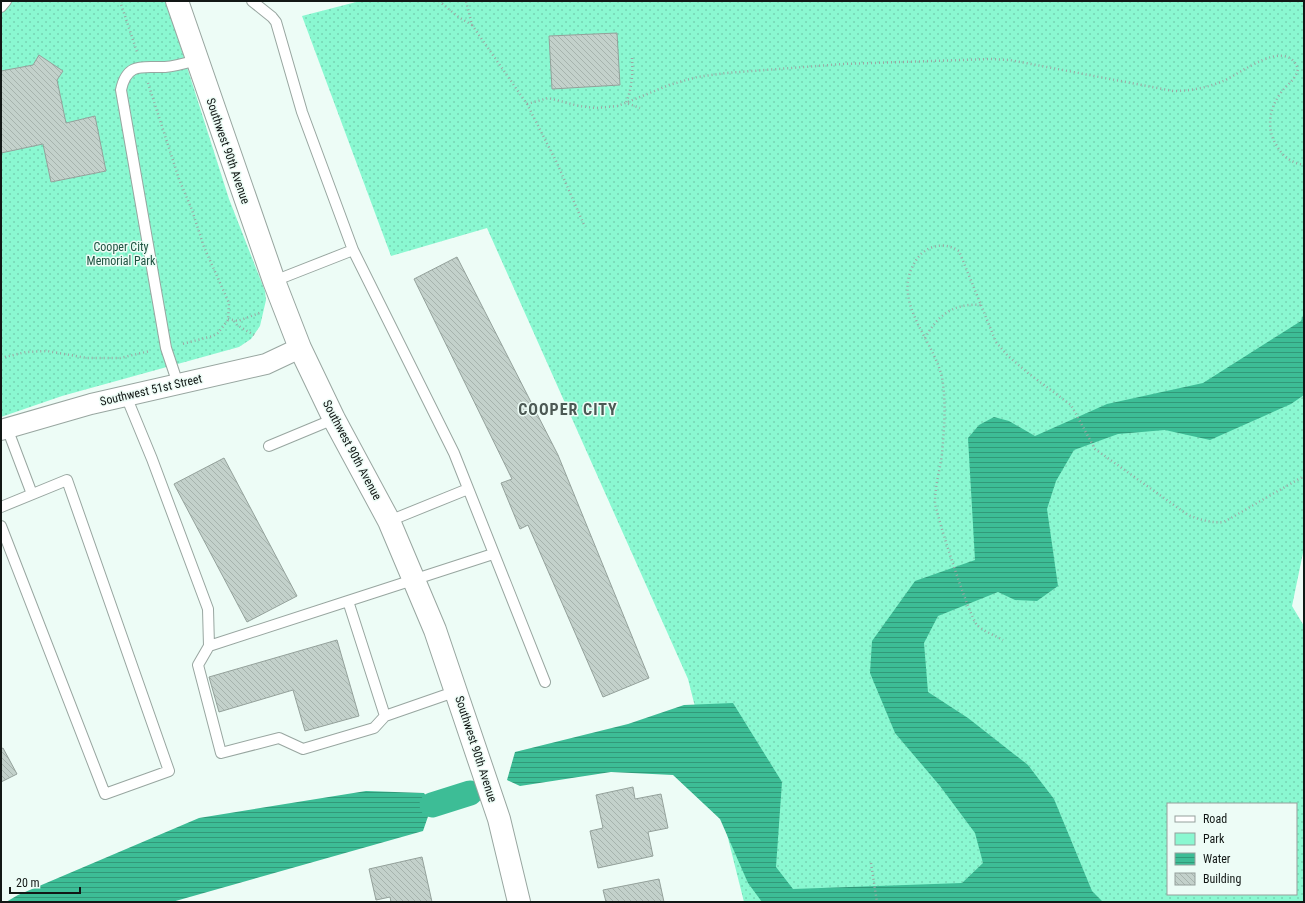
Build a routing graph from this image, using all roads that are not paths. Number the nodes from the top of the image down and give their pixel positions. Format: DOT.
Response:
graph roads {
  1 [pos="6,1"];
  2 [pos="177,1"];
  3 [pos="252,1"];
  4 [pos="1,7"];
  5 [pos="197,60"];
  6 [pos="353,250"];
  7 [pos="274,281"];
  8 [pos="300,348"];
  9 [pos="178,384"];
  10 [pos="126,396"];
  11 [pos="334,419"];
  12 [pos="4,429"];
  13 [pos="269,446"];
  14 [pos="468,489"];
  15 [pos="32,494"];
  16 [pos="1,507"];
  17 [pos="389,521"];
  18 [pos="1,526"];
  19 [pos="493,554"];
  20 [pos="414,580"];
  21 [pos="348,601"];
  22 [pos="209,646"];
  23 [pos="545,682"];
  24 [pos="456,691"];
  25 [pos="385,716"];
  26 [pos="518,902"];
  1 -- 4 [label="lane"];
  2 -- 5 [label="street, Southwest 90th Avenue"];
  3 -- 6 [label="lane"];
  5 -- 7 [label="street, Southwest 90th Avenue"];
  5 -- 9 [label="lane"];
  6 -- 7 [label="lane"];
  6 -- 14 [label="lane"];
  7 -- 8 [label="street, Southwest 90th Avenue"];
  8 -- 9 [label="street, Southwest 51st Street"];
  8 -- 11 [label="street, Southwest 90th Avenue"];
  9 -- 10 [label="street, Southwest 51st Street"];
  10 -- 12 [label="street, Southwest 51st Street"];
  10 -- 22 [label="lane"];
  11 -- 13 [label="lane"];
  11 -- 17 [label="street, Southwest 90th Avenue"];
  12 -- 15 [label="lane"];
  14 -- 17 [label="lane"];
  14 -- 19 [label="lane"];
  15 -- 16 [label="lane"];
  15 -- 18 [label="lane"];
  17 -- 20 [label="street, Southwest 90th Avenue"];
  19 -- 20 [label="lane"];
  19 -- 23 [label="lane"];
  20 -- 21 [label="lane"];
  20 -- 24 [label="street, Southwest 90th Avenue"];
  21 -- 22 [label="lane"];
  21 -- 25 [label="lane"];
  22 -- 25 [label="lane"];
  24 -- 25 [label="lane"];
  24 -- 26 [label="street, Southwest 90th Avenue"];
}
